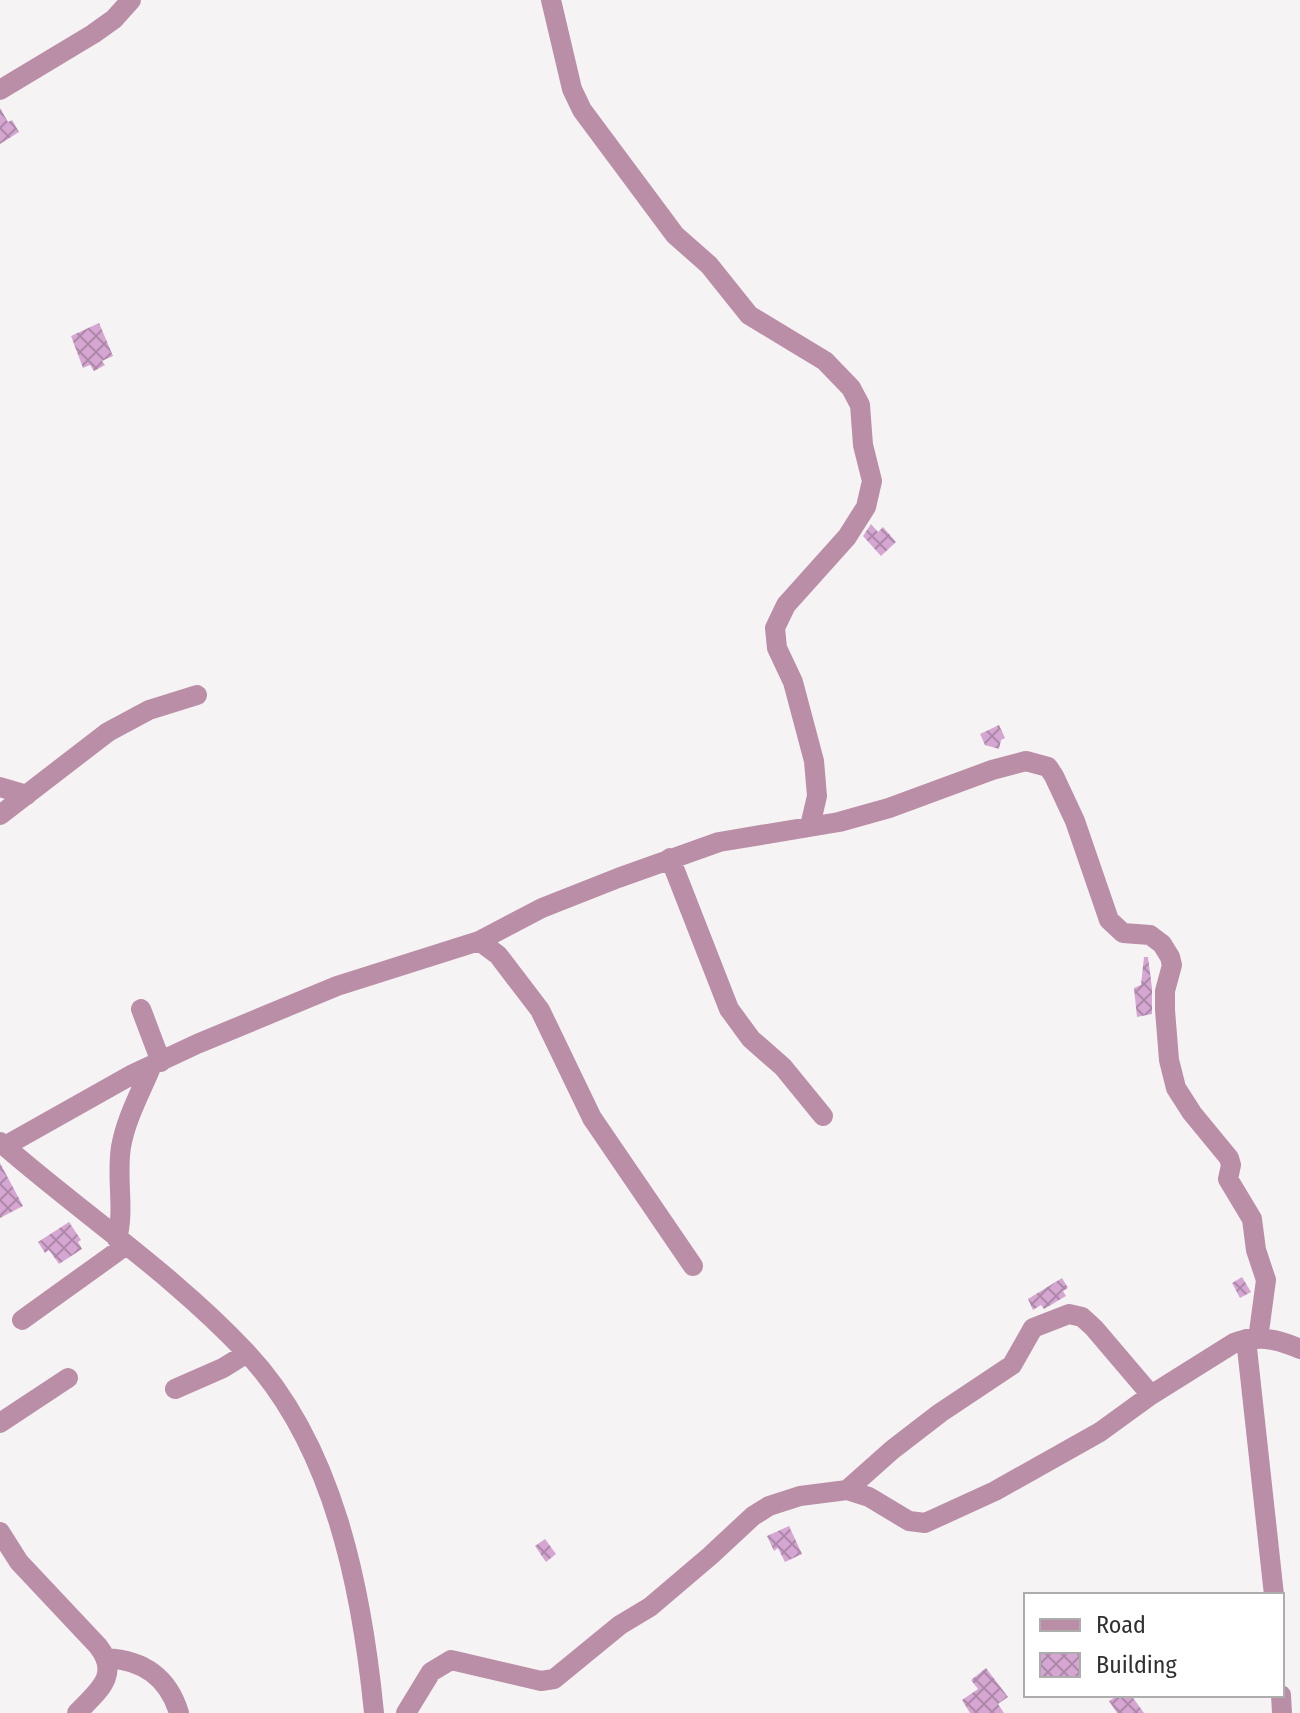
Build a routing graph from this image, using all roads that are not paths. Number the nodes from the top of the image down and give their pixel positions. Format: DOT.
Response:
graph roads {
  1 [pos="131,0"];
  2 [pos="551,0"];
  3 [pos="0,90"];
  4 [pos="197,695"];
  5 [pos="0,787"];
  6 [pos="27,795"];
  7 [pos="0,815"];
  8 [pos="810,826"];
  9 [pos="670,858"];
  10 [pos="479,941"];
  11 [pos="141,1009"];
  12 [pos="156,1064"];
  13 [pos="823,1116"];
  14 [pos="2,1144"];
  15 [pos="121,1242"];
  16 [pos="693,1266"];
  17 [pos="22,1320"];
  18 [pos="1252,1339"];
  19 [pos="1300,1349"];
  20 [pos="247,1353"];
  21 [pos="68,1378"];
  22 [pos="175,1389"];
  23 [pos="1151,1395"];
  24 [pos="0,1423"];
  25 [pos="847,1490"];
  26 [pos="0,1532"];
  27 [pos="1274,1593"];
  28 [pos="106,1658"];
  29 [pos="77,1713"];
  30 [pos="179,1713"];
  31 [pos="374,1713"];
  32 [pos="406,1713"];
  1 -- 3 [label="street"];
  2 -- 8 [label="street"];
  4 -- 6 [label="street"];
  5 -- 6 [label="street"];
  6 -- 7 [label="street"];
  8 -- 9 [label="street"];
  8 -- 18 [label="street"];
  9 -- 10 [label="street"];
  9 -- 13 [label="street"];
  10 -- 12 [label="street"];
  10 -- 16 [label="street"];
  11 -- 12 [label="street"];
  12 -- 14 [label="street"];
  12 -- 15 [label="street"];
  14 -- 15 [label="street"];
  15 -- 17 [label="street"];
  15 -- 20 [label="street"];
  18 -- 19 [label="street"];
  18 -- 23 [label="street"];
  18 -- 27 [label="street"];
  20 -- 22 [label="street"];
  20 -- 31 [label="street"];
  21 -- 24 [label="street"];
  23 -- 25 [label="street"];
  23 -- 25 [label="street"];
  25 -- 32 [label="street"];
  26 -- 28 [label="street"];
  28 -- 29 [label="street"];
  28 -- 30 [label="street"];
}
